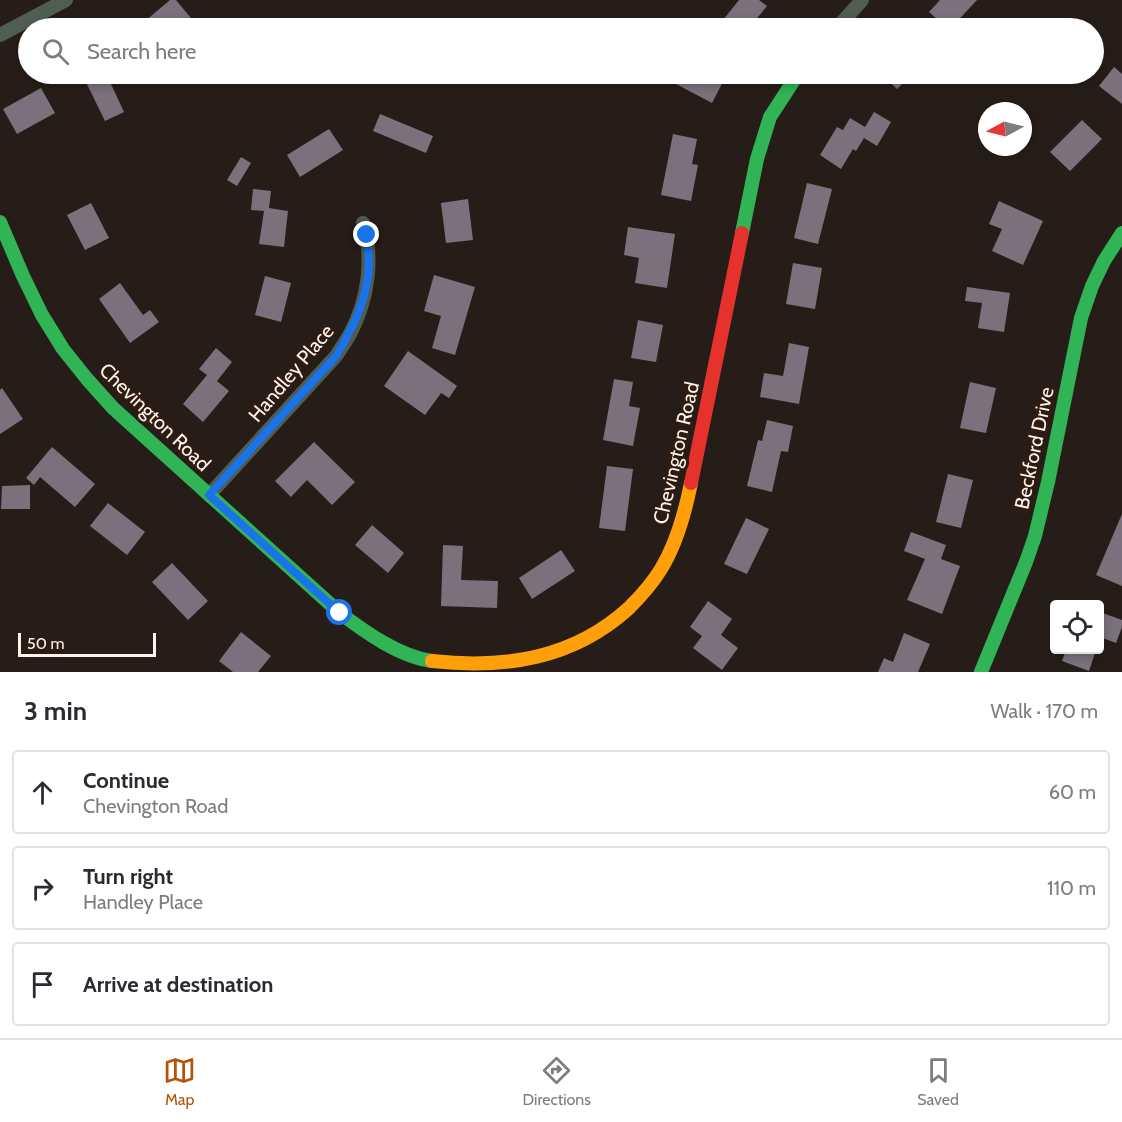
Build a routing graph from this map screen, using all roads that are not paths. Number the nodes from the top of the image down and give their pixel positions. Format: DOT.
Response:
graph roads {
  1 [pos="66,0"];
  2 [pos="862,0"];
  3 [pos="32,18"];
  4 [pos="846,18"];
  5 [pos="18,25"];
  6 [pos="0,35"];
  7 [pos="791,84"];
  8 [pos="0,222"];
  9 [pos="363,223"];
  10 [pos="1122,233"];
  11 [pos="209,495"];
  12 [pos="513,669"];
  13 [pos="981,672"];
  1 -- 3 [label="street"];
  2 -- 4 [label="street"];
  5 -- 6 [label="street"];
  7 -- 12 [label="street, Chevington Road"];
  8 -- 11 [label="street, Chevington Road"];
  9 -- 11 [label="street, Handley Place"];
  10 -- 13 [label="street, Beckford Drive"];
  11 -- 12 [label="street, Chevington Road"];
}
